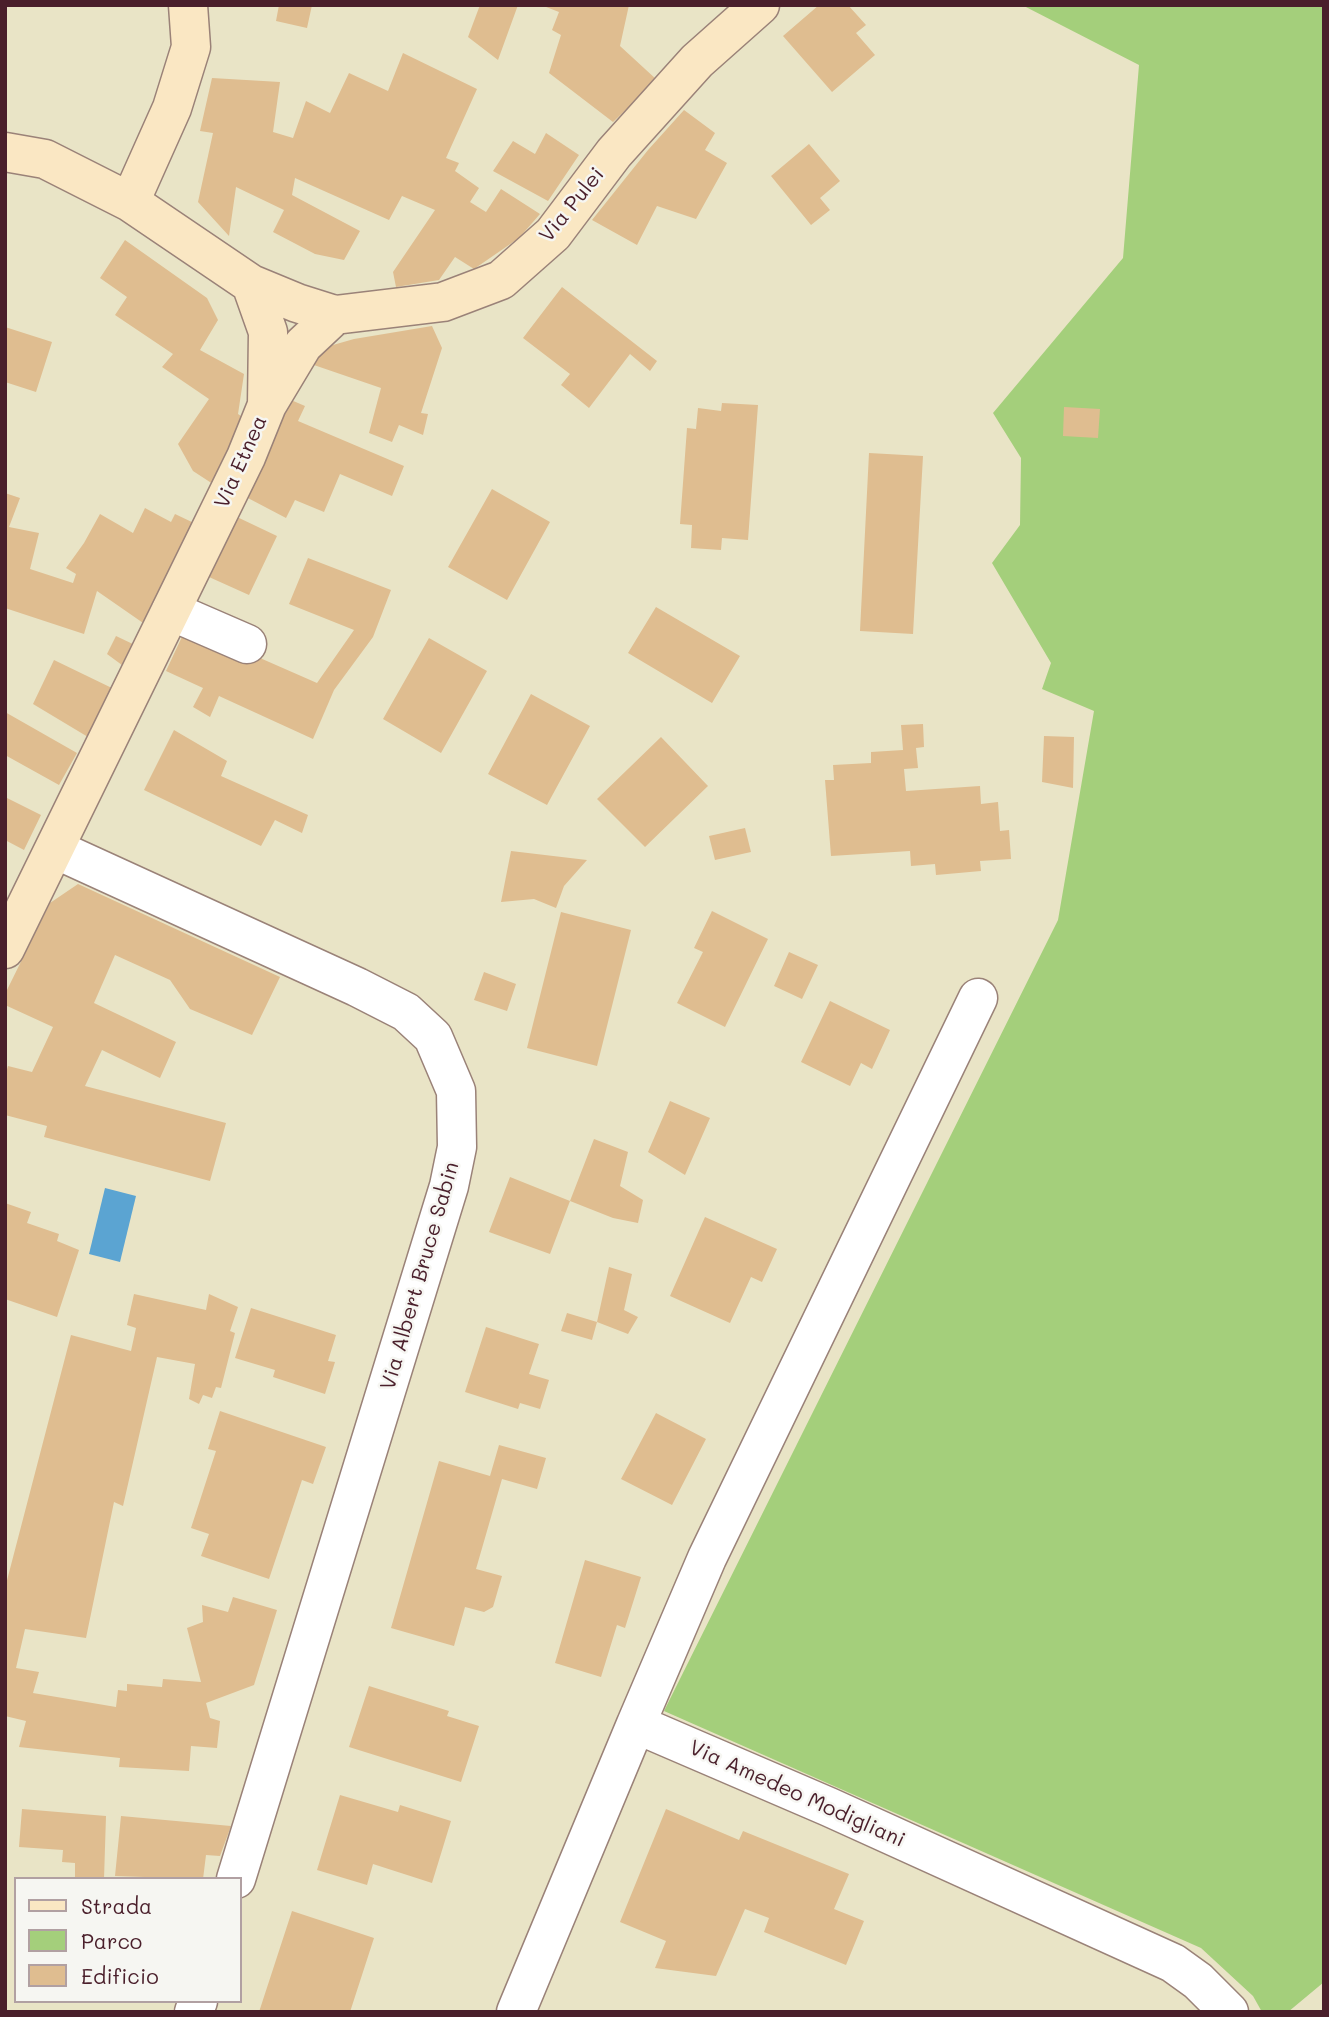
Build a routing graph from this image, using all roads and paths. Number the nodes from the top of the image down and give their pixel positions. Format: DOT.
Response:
graph roads {
  1 [pos="188,5"];
  2 [pos="760,5"];
  3 [pos="5,152"];
  4 [pos="130,202"];
  5 [pos="251,284"];
  6 [pos="335,315"];
  7 [pos="267,405"];
  8 [pos="171,611"];
  9 [pos="247,644"];
  10 [pos="55,849"];
  11 [pos="5,949"];
  12 [pos="978,998"];
  13 [pos="636,1724"];
  14 [pos="237,1877"];
  15 [pos="516,2012"];
  16 [pos="1229,2012"];
  1 -- 4 [label="main road"];
  2 -- 6 [label="main road, Via Pulei"];
  3 -- 4 [label="main road"];
  4 -- 5 [label="main road"];
  5 -- 6 [label="main road"];
  5 -- 7 [label="main road, Via Etnea"];
  6 -- 7 [label="main road"];
  7 -- 8 [label="main road, Via Etnea"];
  8 -- 9 [label="street"];
  8 -- 10 [label="main road, Via Etnea"];
  10 -- 11 [label="main road, Via Etnea"];
  10 -- 14 [label="street, Via Albert Bruce Sabin"];
  12 -- 13 [label="street"];
  13 -- 15 [label="street"];
  13 -- 16 [label="street, Via Amedeo Modigliani"];
}
